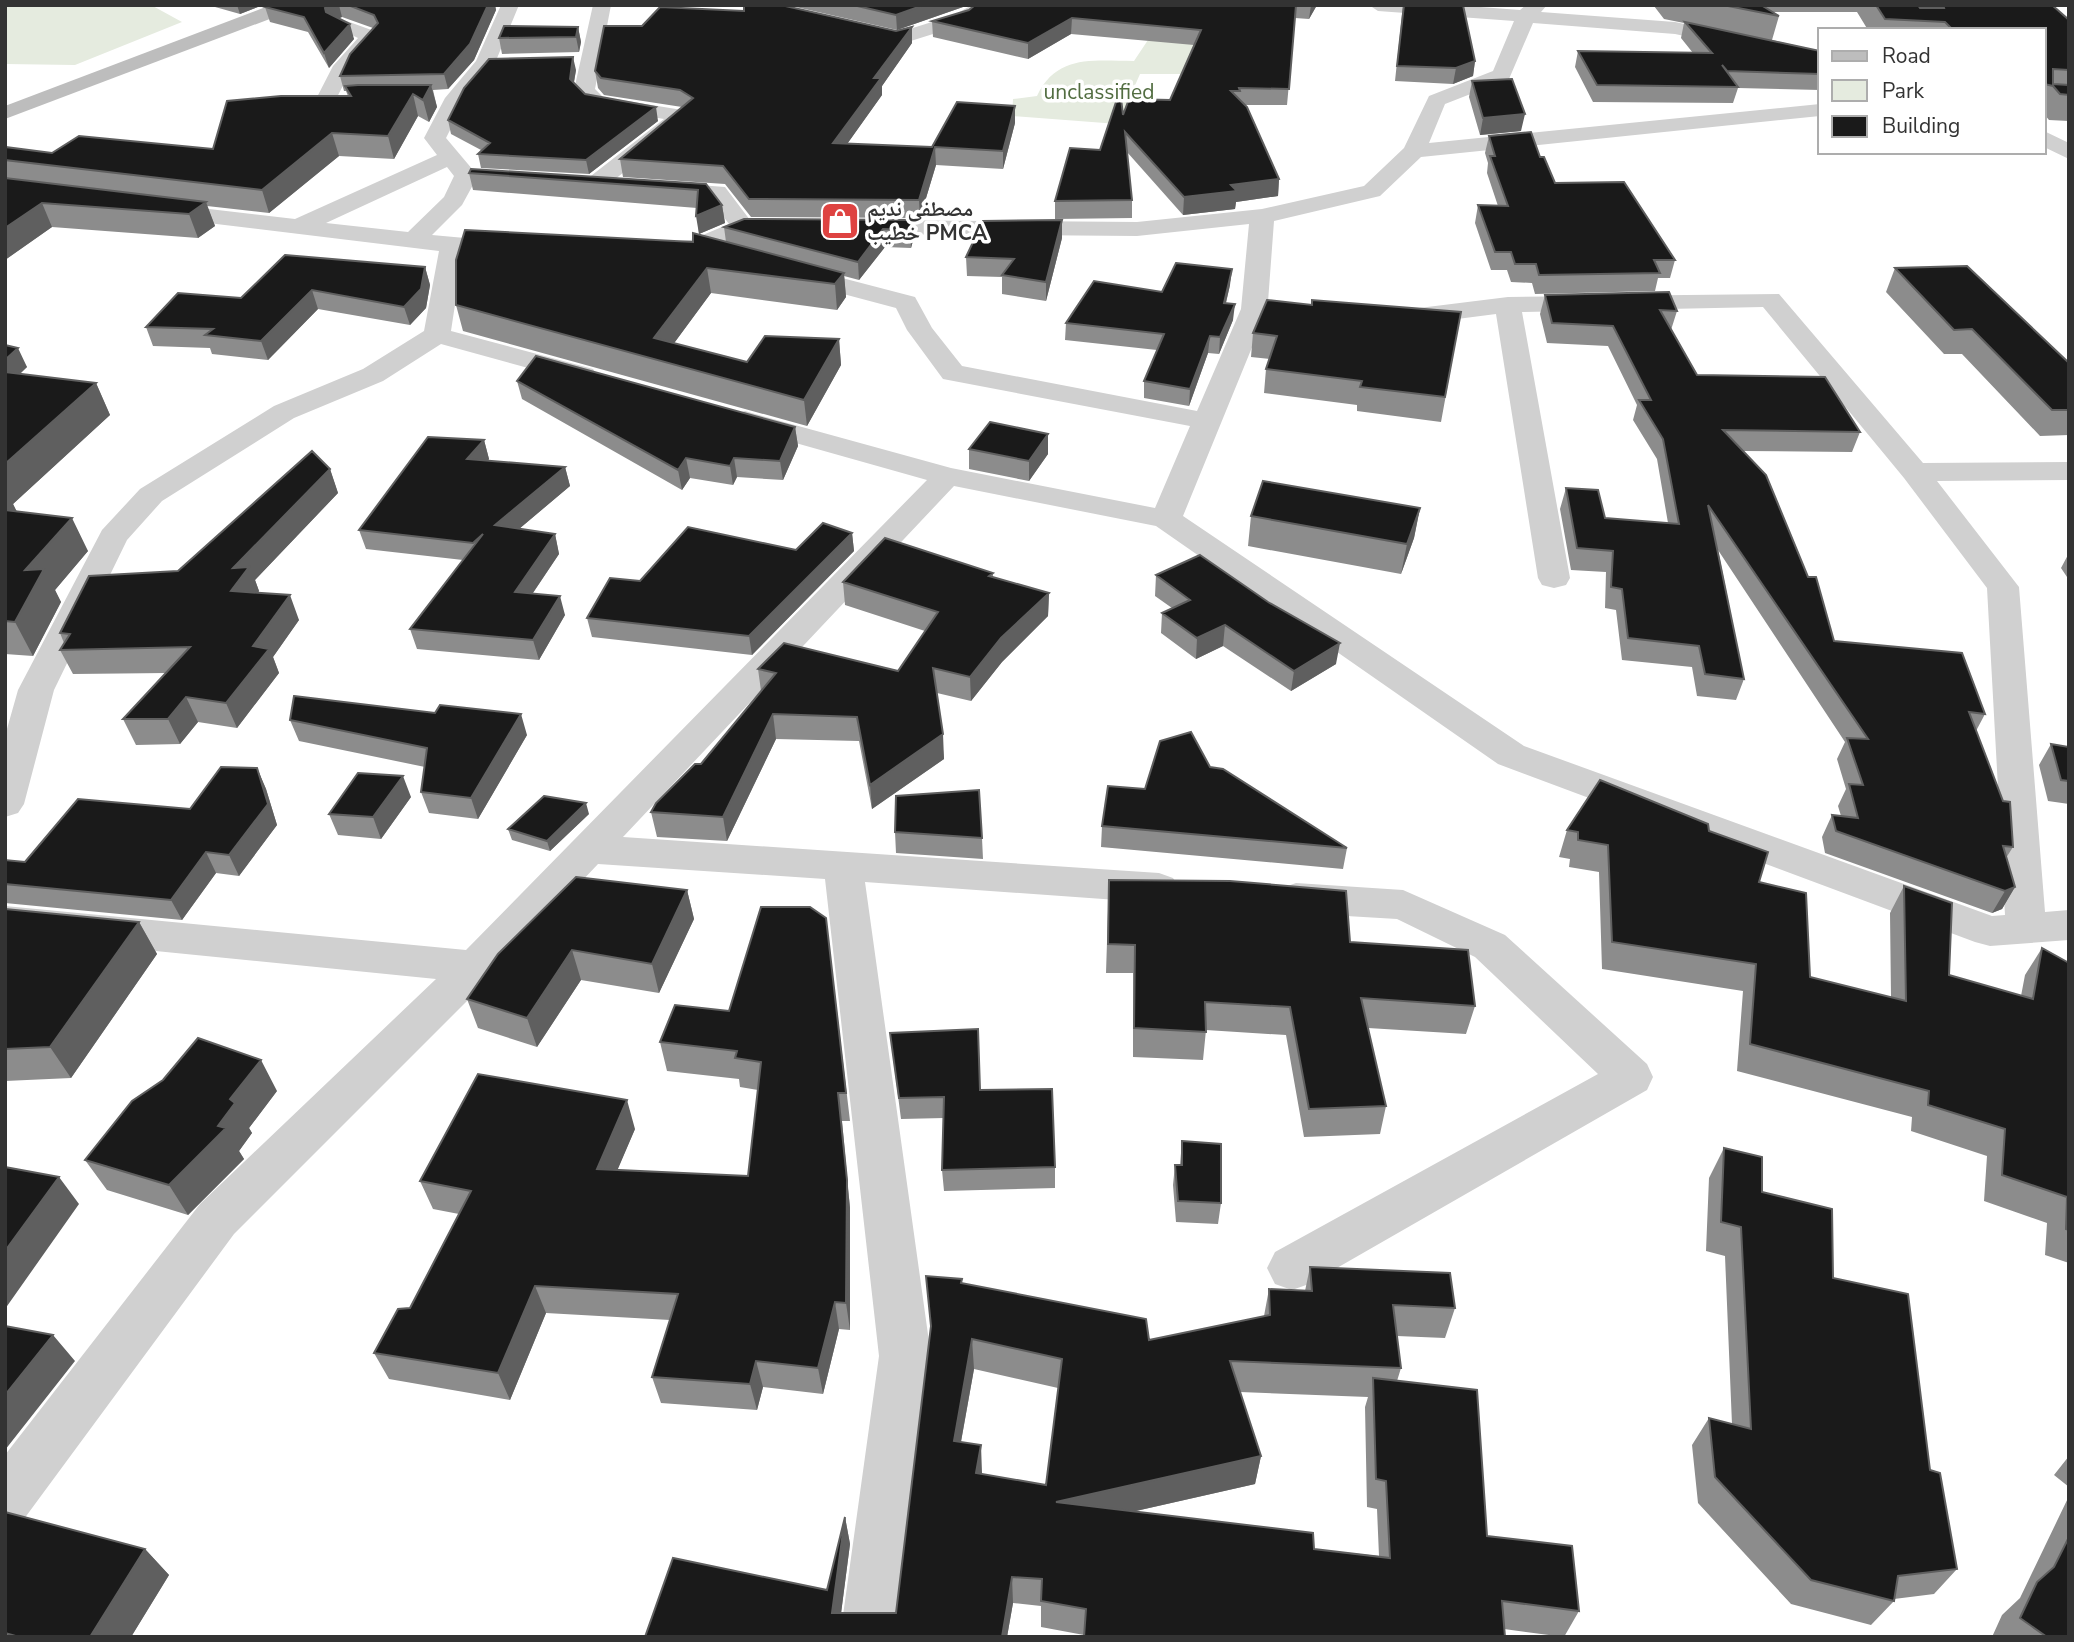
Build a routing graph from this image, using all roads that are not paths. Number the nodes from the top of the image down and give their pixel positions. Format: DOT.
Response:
graph roads {
  1 [pos="289,5"];
  2 [pos="510,5"];
  3 [pos="602,5"];
  4 [pos="986,5"];
  5 [pos="1378,5"];
  6 [pos="1533,10"];
  7 [pos="341,25"];
  8 [pos="835,26"];
  9 [pos="1749,43"];
  10 [pos="1818,44"];
  11 [pos="1818,59"];
  12 [pos="564,61"];
  13 [pos="590,61"];
  14 [pos="511,62"];
  15 [pos="485,63"];
  16 [pos="429,98"];
  17 [pos="455,98"];
  18 [pos="351,99"];
  19 [pos="326,101"];
  20 [pos="300,104"];
  21 [pos="1818,110"];
  22 [pos="5,113"];
  23 [pos="2046,139"];
  24 [pos="1414,151"];
  25 [pos="2069,152"];
  26 [pos="450,156"];
  27 [pos="466,176"];
  28 [pos="543,181"];
  29 [pos="569,183"];
  30 [pos="595,184"];
  31 [pos="138,207"];
  32 [pos="1262,216"];
  33 [pos="298,226"];
  34 [pos="743,227"];
  35 [pos="797,227"];
  36 [pos="838,227"];
  37 [pos="414,240"];
  38 [pos="452,245"];
  39 [pos="506,246"];
  40 [pos="640,247"];
  41 [pos="694,247"];
  42 [pos="734,258"];
  43 [pos="774,268"];
  44 [pos="1508,305"];
  45 [pos="1254,309"];
  46 [pos="1336,316"];
  47 [pos="1377,318"];
  48 [pos="437,335"];
  49 [pos="611,383"];
  50 [pos="718,413"];
  51 [pos="1207,421"];
  52 [pos="2069,471"];
  53 [pos="1915,472"];
  54 [pos="947,476"];
  55 [pos="1166,519"];
  56 [pos="1554,578"];
  57 [pos="5,804"];
  58 [pos="588,849"];
  59 [pos="844,867"];
  60 [pos="1198,891"];
  61 [pos="1253,895"];
  62 [pos="5,921"];
  63 [pos="2069,925"];
  64 [pos="2026,929"];
  65 [pos="475,967"];
  66 [pos="1292,1268"];
  67 [pos="5,1500"];
  68 [pos="869,1637"];
  1 -- 22 [label="street"];
  2 -- 15 [label="street"];
  3 -- 13 [label="street"];
  4 -- 8 [label="street"];
  5 -- 6 [label="street"];
  6 -- 9 [label="street"];
  6 -- 24 [label="street"];
  7 -- 19 [label="street"];
  9 -- 10 [label="street"];
  9 -- 11 [label="street"];
  12 -- 13 [label="street"];
  13 -- 30 [label="street"];
  14 -- 15 [label="street"];
  15 -- 17 [label="street"];
  16 -- 17 [label="street"];
  17 -- 26 [label="street"];
  18 -- 19 [label="street"];
  19 -- 20 [label="street"];
  21 -- 24 [label="street"];
  23 -- 25 [label="street"];
  24 -- 32 [label="street"];
  26 -- 27 [label="street"];
  26 -- 33 [label="street"];
  27 -- 28 [label="street"];
  27 -- 37 [label="street"];
  29 -- 30 [label="street"];
  30 -- 34 [label="street"];
  31 -- 33 [label="street"];
  32 -- 36 [label="street"];
  32 -- 45 [label="street"];
  33 -- 37 [label="street"];
  34 -- 35 [label="street"];
  34 -- 41 [label="street"];
  37 -- 38 [label="street"];
  38 -- 39 [label="street"];
  38 -- 48 [label="street"];
  40 -- 41 [label="street"];
  41 -- 42 [label="street"];
  43 -- 51 [label="street"];
  44 -- 47 [label="street"];
  44 -- 53 [label="street"];
  44 -- 56 [label="street"];
  45 -- 46 [label="street"];
  45 -- 51 [label="street"];
  48 -- 49 [label="street"];
  48 -- 57 [label="street"];
  50 -- 54 [label="street"];
  51 -- 55 [label="street"];
  52 -- 53 [label="street"];
  53 -- 64 [label="street"];
  54 -- 55 [label="street"];
  54 -- 58 [label="street"];
  55 -- 64 [label="street"];
  58 -- 59 [label="street"];
  58 -- 65 [label="street"];
  59 -- 60 [label="street"];
  59 -- 68 [label="street"];
  61 -- 66 [label="street"];
  62 -- 65 [label="street"];
  63 -- 64 [label="street"];
  65 -- 67 [label="street"];
}
